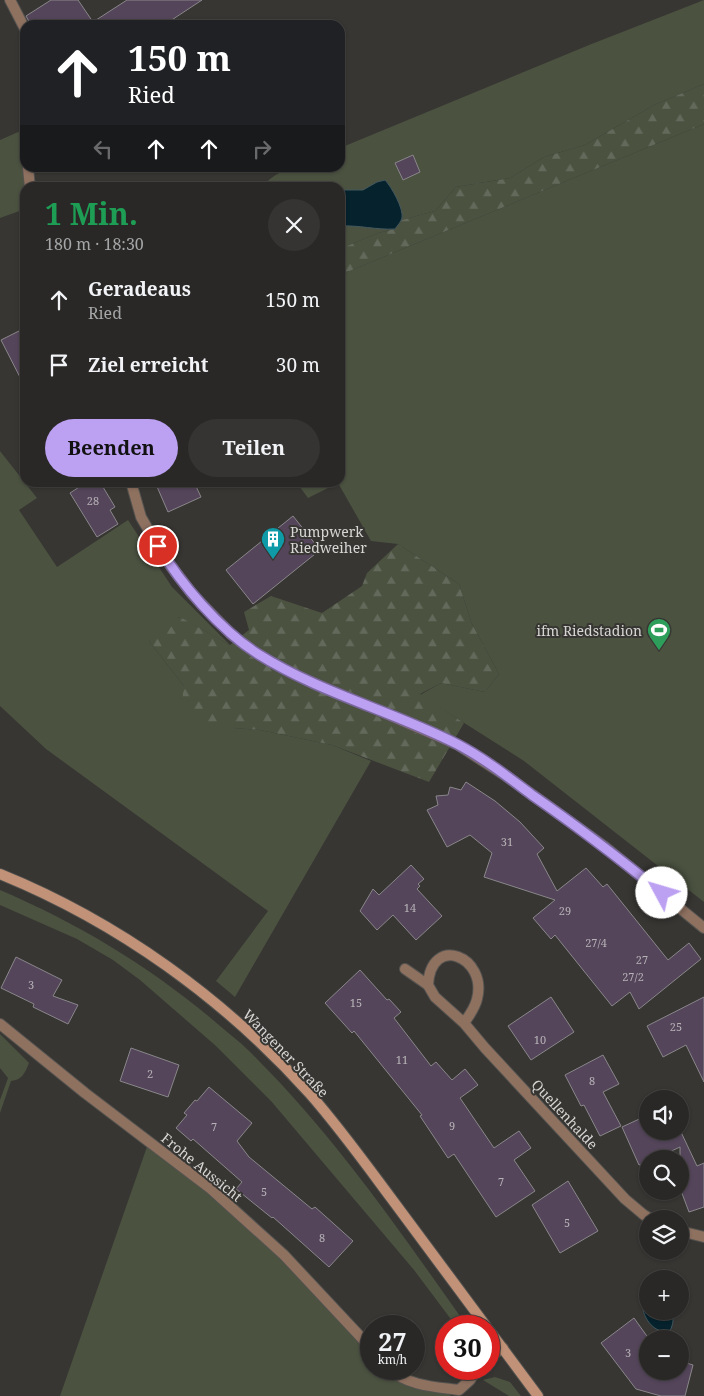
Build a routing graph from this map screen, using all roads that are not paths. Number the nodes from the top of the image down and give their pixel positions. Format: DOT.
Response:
graph roads {
  1 [pos="10,0"];
  2 [pos="20,20"];
  3 [pos="132,487"];
  4 [pos="0,874"];
  5 [pos="704,928"];
  6 [pos="405,969"];
  7 [pos="428,986"];
  8 [pos="464,1023"];
  9 [pos="0,1024"];
  10 [pos="639,1211"];
  11 [pos="689,1233"];
  12 [pos="704,1237"];
  13 [pos="478,1315"];
  14 [pos="360,1336"];
  15 [pos="500,1344"];
  16 [pos="503,1348"];
  17 [pos="500,1350"];
  18 [pos="408,1380"];
  19 [pos="470,1380"];
  20 [pos="459,1393"];
  21 [pos="538,1396"];
  1 -- 2 [label="street"];
  3 -- 5 [label="street"];
  4 -- 13 [label="main road, Wangener Straße"];
  6 -- 7 [label="street, Quellenhalde"];
  7 -- 8 [label="street, Quellenhalde"];
  7 -- 8 [label="street"];
  8 -- 10 [label="street, Quellenhalde"];
  9 -- 14 [label="street, Frohe Aussicht"];
  11 -- 12 [label="street"];
  15 -- 16 [label="main road"];
  16 -- 17 [label="street"];
  16 -- 21 [label="main road"];
  18 -- 20 [label="street"];
  19 -- 20 [label="street"];
}
